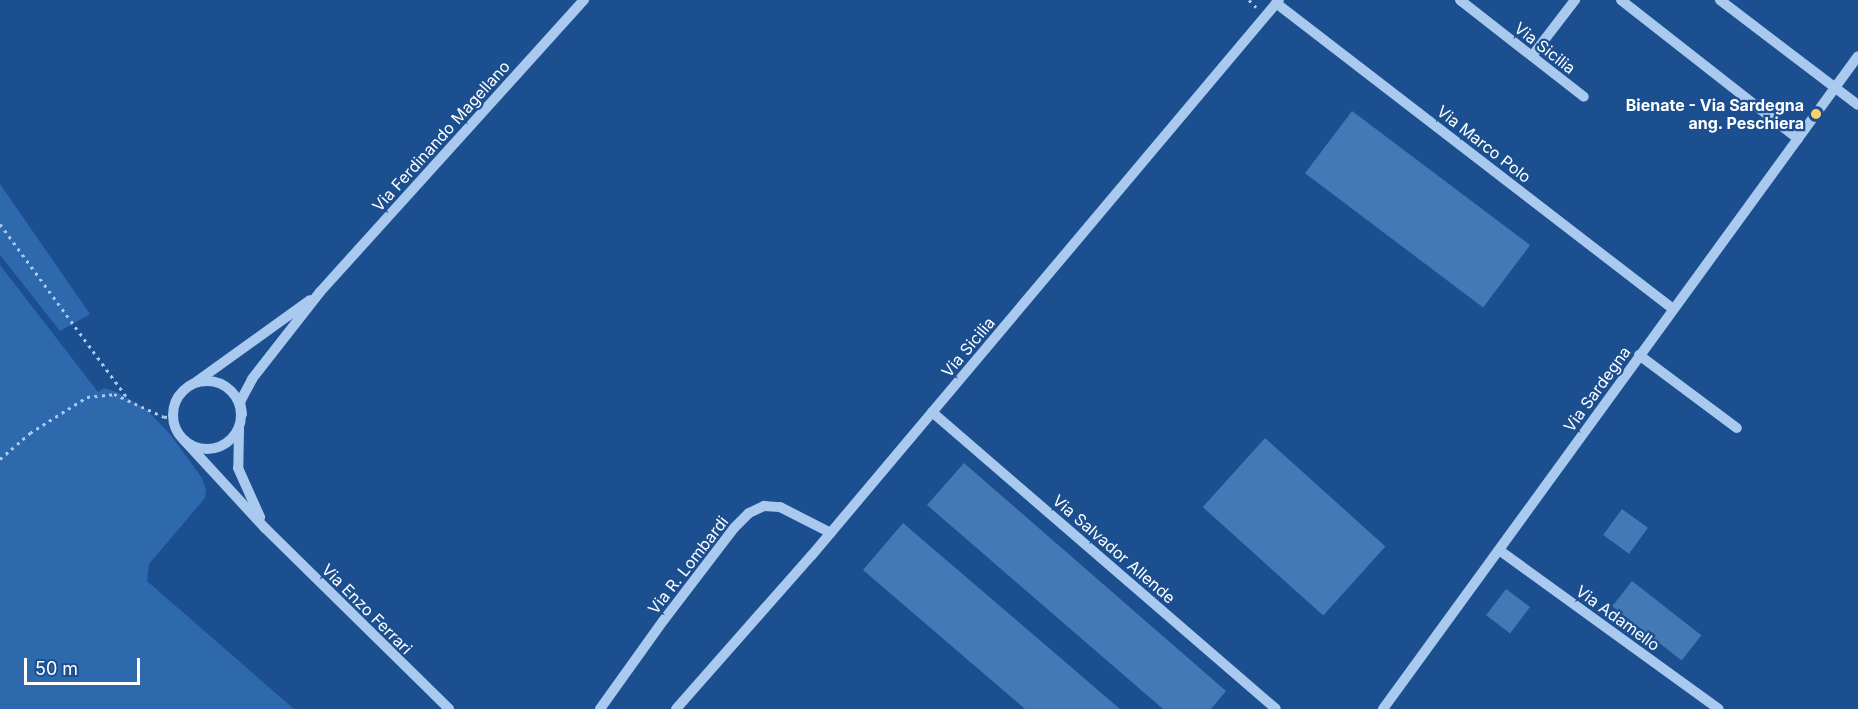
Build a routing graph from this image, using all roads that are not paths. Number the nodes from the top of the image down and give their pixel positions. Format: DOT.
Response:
graph roads {
  1 [pos="584,0"];
  2 [pos="1460,0"];
  3 [pos="1575,0"];
  4 [pos="1621,0"];
  5 [pos="1720,0"];
  6 [pos="1277,2"];
  7 [pos="1532,56"];
  8 [pos="1858,56"];
  9 [pos="1835,87"];
  10 [pos="1584,97"];
  11 [pos="1858,105"];
  12 [pos="1798,139"];
  13 [pos="320,292"];
  14 [pos="1673,309"];
  15 [pos="1640,355"];
  16 [pos="194,383"];
  17 [pos="932,412"];
  18 [pos="242,414"];
  19 [pos="239,427"];
  20 [pos="1737,428"];
  21 [pos="184,440"];
  22 [pos="265,528"];
  23 [pos="831,533"];
  24 [pos="1499,550"];
  25 [pos="449,709"];
  26 [pos="600,709"];
  27 [pos="676,709"];
  28 [pos="1276,709"];
  29 [pos="1383,709"];
  30 [pos="1719,709"];
  1 -- 13 [label="street, Via Ferdinando Magellano"];
  2 -- 7 [label="street, Via Sicilia"];
  3 -- 7 [label="street"];
  4 -- 12 [label="street"];
  5 -- 9 [label="street"];
  6 -- 14 [label="street, Via Marco Polo"];
  6 -- 17 [label="street, Via Sicilia"];
  7 -- 10 [label="street, Via Sicilia"];
  8 -- 9 [label="street, Via Sardegna"];
  9 -- 11 [label="street"];
  9 -- 12 [label="street, Via Sardegna"];
  12 -- 14 [label="street, Via Sardegna"];
  13 -- 16 [label="street, Via Ferdinando Magellano"];
  13 -- 18 [label="street, Via Ferdinando Magellano"];
  14 -- 15 [label="street, Via Sardegna"];
  15 -- 20 [label="street"];
  15 -- 24 [label="street, Via Sardegna"];
  16 -- 18 [label="street"];
  16 -- 21 [label="street"];
  17 -- 23 [label="street, Via Sicilia"];
  17 -- 28 [label="street, Via Salvador Allende"];
  18 -- 19 [label="street"];
  19 -- 21 [label="street"];
  19 -- 22 [label="street, Via Enzo Ferrari"];
  21 -- 22 [label="street, Via Enzo Ferrari"];
  22 -- 25 [label="street, Via Enzo Ferrari"];
  23 -- 26 [label="street, Via R. Lombardi"];
  23 -- 27 [label="street, Via Sicilia"];
  24 -- 29 [label="street, Via Sardegna"];
  24 -- 30 [label="street, Via Adamello"];
}
